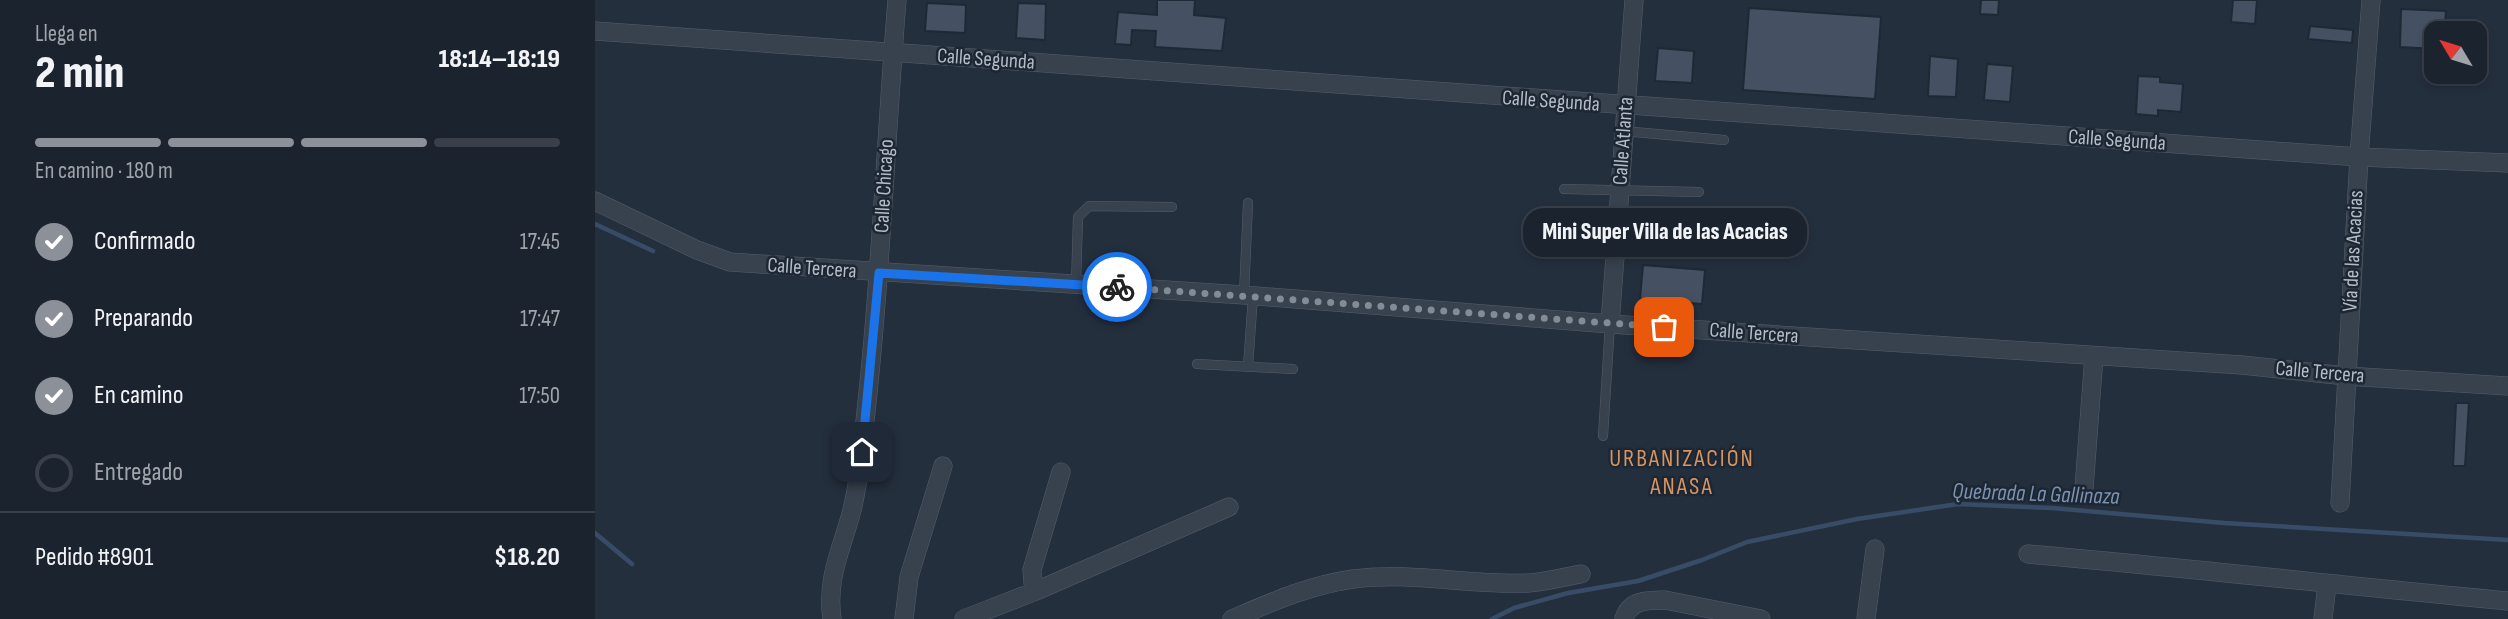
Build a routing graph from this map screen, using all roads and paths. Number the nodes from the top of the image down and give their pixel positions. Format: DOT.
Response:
graph roads {
  1 [pos="897,0"];
  2 [pos="1633,0"];
  3 [pos="2371,0"];
  4 [pos="595,31"];
  5 [pos="893,52"];
  6 [pos="1625,106"];
  7 [pos="1623,131"];
  8 [pos="1724,140"];
  9 [pos="2359,157"];
  10 [pos="2508,163"];
  11 [pos="1564,190"];
  12 [pos="1619,191"];
  13 [pos="1699,192"];
  14 [pos="595,201"];
  15 [pos="1248,203"];
  16 [pos="1172,207"];
  17 [pos="879,273"];
  18 [pos="1076,285"];
  19 [pos="1249,295"];
  20 [pos="1610,324"];
  21 [pos="2094,356"];
  22 [pos="1197,363"];
  23 [pos="1248,367"];
  24 [pos="1293,369"];
  25 [pos="2346,376"];
  26 [pos="2508,386"];
  27 [pos="1603,436"];
  28 [pos="943,466"];
  29 [pos="1061,472"];
  30 [pos="2084,488"];
  31 [pos="2340,503"];
  32 [pos="1230,507"];
  33 [pos="1875,550"];
  34 [pos="2028,554"];
  35 [pos="1581,574"];
  36 [pos="2327,584"];
  37 [pos="1036,591"];
  38 [pos="2508,601"];
  39 [pos="1624,617"];
  40 [pos="832,619"];
  41 [pos="904,619"];
  42 [pos="964,619"];
  43 [pos="1232,619"];
  44 [pos="1761,619"];
  45 [pos="1866,619"];
  46 [pos="2323,619"];
  1 -- 5 [label="street, Calle Chicago"];
  2 -- 6 [label="street, Calle Atlanta"];
  3 -- 9 [label="street, Vía de las Acacias"];
  4 -- 5 [label="street, Calle Segunda"];
  5 -- 6 [label="street, Calle Segunda"];
  5 -- 17 [label="street, Calle Chicago"];
  6 -- 7 [label="street, Calle Atlanta"];
  6 -- 9 [label="street, Calle Segunda"];
  7 -- 8 [label="lane"];
  7 -- 12 [label="street, Calle Atlanta"];
  9 -- 10 [label="street, Calle Segunda"];
  9 -- 25 [label="street, Vía de las Acacias"];
  11 -- 12 [label="lane"];
  12 -- 13 [label="lane"];
  12 -- 20 [label="street, Calle Atlanta"];
  14 -- 17 [label="street, Calle Tercera"];
  15 -- 19 [label="lane"];
  16 -- 18 [label="lane"];
  17 -- 18 [label="street, Calle Tercera"];
  17 -- 40 [label="street, Calle Chicago"];
  18 -- 19 [label="street, Calle Tercera"];
  19 -- 20 [label="street, Calle Tercera"];
  19 -- 23 [label="lane"];
  20 -- 21 [label="street, Calle Tercera"];
  20 -- 27 [label="lane"];
  21 -- 25 [label="street, Calle Tercera"];
  21 -- 30 [label="street"];
  22 -- 23 [label="lane"];
  23 -- 24 [label="lane"];
  25 -- 26 [label="street, Calle Tercera"];
  25 -- 31 [label="street, Vía de las Acacias"];
  28 -- 41 [label="street"];
  29 -- 37 [label="street"];
  32 -- 37 [label="street"];
  33 -- 45 [label="street"];
  34 -- 36 [label="street"];
  35 -- 43 [label="street"];
  36 -- 38 [label="street"];
  36 -- 46 [label="street"];
  37 -- 42 [label="street"];
  39 -- 44 [label="street"];
}
